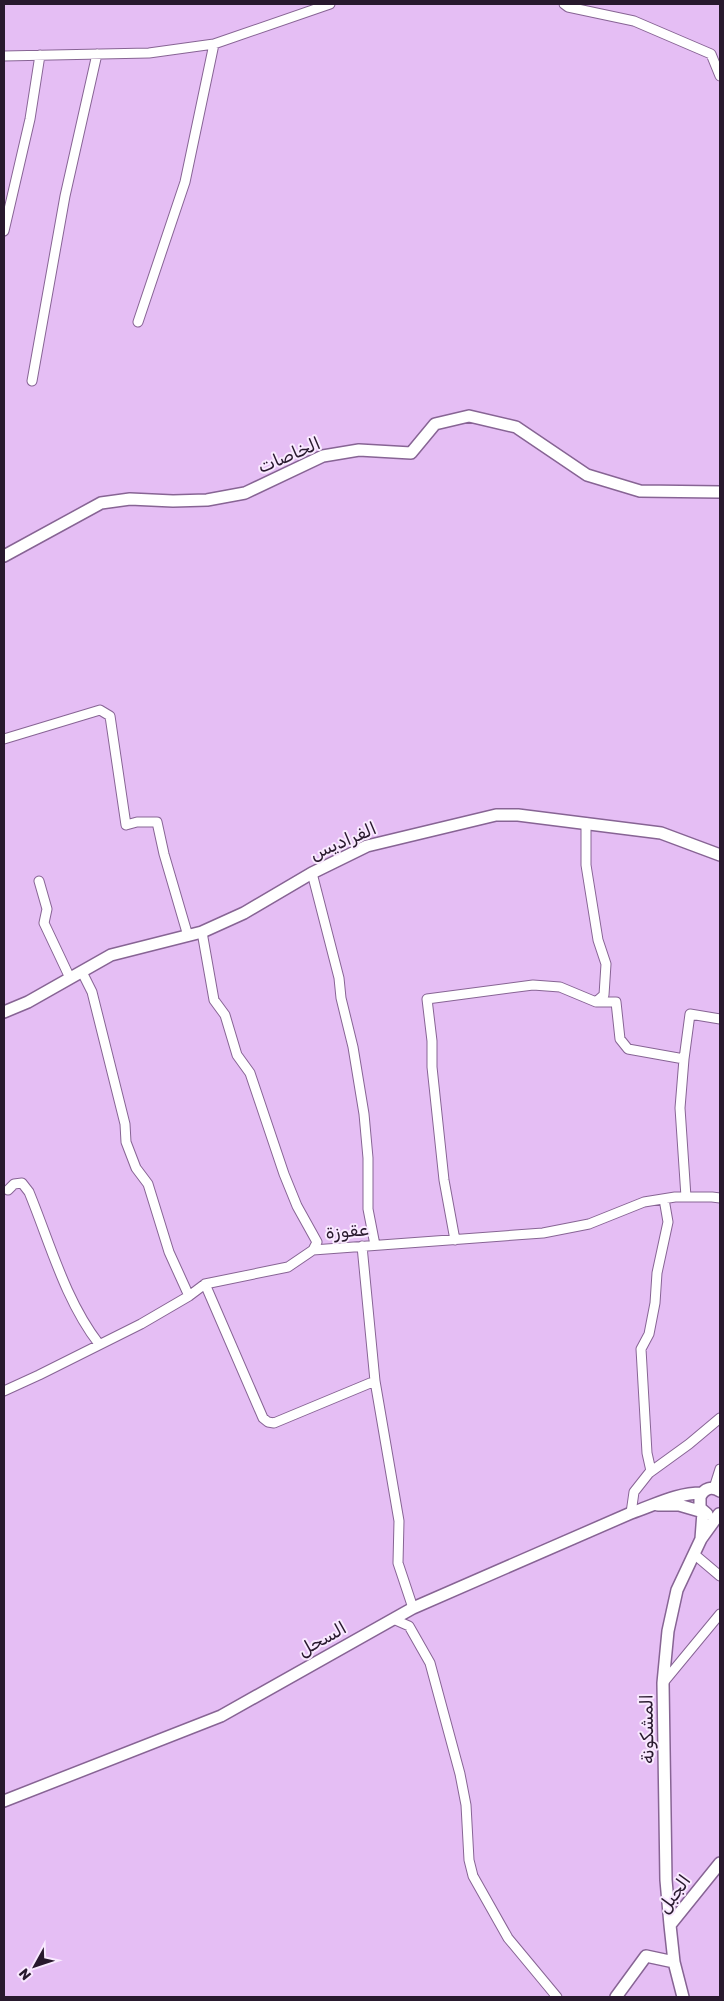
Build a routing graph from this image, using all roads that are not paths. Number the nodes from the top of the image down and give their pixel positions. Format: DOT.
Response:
graph roads {
  1 [pos="330,4"];
  2 [pos="564,4"];
  3 [pos="214,44"];
  4 [pos="97,54"];
  5 [pos="40,55"];
  6 [pos="4,56"];
  7 [pos="720,76"];
  8 [pos="4,231"];
  9 [pos="138,322"];
  10 [pos="32,380"];
  11 [pos="720,492"];
  12 [pos="4,556"];
  13 [pos="4,739"];
  14 [pos="586,823"];
  15 [pos="720,855"];
  16 [pos="312,873"];
  17 [pos="39,881"];
  18 [pos="202,932"];
  19 [pos="188,936"];
  20 [pos="82,972"];
  21 [pos="70,978"];
  22 [pos="596,1002"];
  23 [pos="4,1012"];
  24 [pos="720,1019"];
  25 [pos="684,1059"];
  26 [pos="8,1190"];
  27 [pos="686,1197"];
  28 [pos="720,1198"];
  29 [pos="664,1199"];
  30 [pos="455,1240"];
  31 [pos="375,1245"];
  32 [pos="362,1246"];
  33 [pos="313,1250"];
  34 [pos="205,1284"];
  35 [pos="189,1296"];
  36 [pos="99,1344"];
  37 [pos="375,1381"];
  38 [pos="4,1391"];
  39 [pos="720,1418"];
  40 [pos="720,1469"];
  41 [pos="651,1471"];
  42 [pos="718,1489"];
  43 [pos="702,1493"];
  44 [pos="657,1505"];
  45 [pos="703,1512"];
  46 [pos="631,1513"];
  47 [pos="720,1514"];
  48 [pos="701,1539"];
  49 [pos="694,1554"];
  50 [pos="720,1576"];
  51 [pos="412,1608"];
  52 [pos="720,1614"];
  53 [pos="393,1619"];
  54 [pos="663,1683"];
  55 [pos="4,1801"];
  56 [pos="720,1863"];
  57 [pos="670,1925"];
  58 [pos="674,1962"];
  59 [pos="557,1997"];
  60 [pos="616,1997"];
  61 [pos="683,1997"];
  1 -- 3 [label="street"];
  2 -- 7 [label="street"];
  3 -- 4 [label="street"];
  3 -- 9 [label="street"];
  4 -- 5 [label="street"];
  4 -- 10 [label="street"];
  5 -- 6 [label="street"];
  5 -- 8 [label="street"];
  11 -- 12 [label="street, الخاصات"];
  13 -- 19 [label="street"];
  14 -- 15 [label="street, الفراديس"];
  14 -- 16 [label="street, الفراديس"];
  14 -- 22 [label="street"];
  16 -- 18 [label="street, الفراديس"];
  16 -- 31 [label="street"];
  17 -- 21 [label="street"];
  18 -- 19 [label="street, الفراديس"];
  18 -- 33 [label="street"];
  19 -- 20 [label="street, الفراديس"];
  20 -- 21 [label="street, الفراديس"];
  20 -- 35 [label="street"];
  21 -- 23 [label="street, الفراديس"];
  22 -- 25 [label="street"];
  22 -- 30 [label="street"];
  24 -- 25 [label="street"];
  25 -- 27 [label="street"];
  26 -- 36 [label="street"];
  27 -- 28 [label="street, عقوزة"];
  27 -- 29 [label="street, عقوزة"];
  29 -- 30 [label="street, عقوزة"];
  29 -- 41 [label="street"];
  30 -- 31 [label="street, عقوزة"];
  31 -- 32 [label="street, عقوزة"];
  32 -- 33 [label="street, عقوزة"];
  32 -- 37 [label="street"];
  33 -- 34 [label="street, عقوزة"];
  34 -- 35 [label="street, عقوزة"];
  34 -- 37 [label="street"];
  35 -- 36 [label="street, عقوزة"];
  36 -- 38 [label="street, عقوزة"];
  37 -- 51 [label="street"];
  39 -- 41 [label="street"];
  40 -- 42 [label="street"];
  41 -- 46 [label="street"];
  42 -- 43 [label="street"];
  43 -- 44 [label="street"];
  43 -- 45 [label="street"];
  44 -- 45 [label="street"];
  44 -- 46 [label="street, السحل"];
  45 -- 47 [label="street"];
  45 -- 48 [label="street"];
  46 -- 51 [label="street, السحل"];
  47 -- 48 [label="street"];
  48 -- 49 [label="street, المشكونة"];
  49 -- 50 [label="street"];
  49 -- 54 [label="street, المشكونة"];
  51 -- 53 [label="street, السحل"];
  52 -- 54 [label="street"];
  53 -- 55 [label="street, السحل"];
  53 -- 59 [label="street"];
  54 -- 57 [label="street, المشكونة"];
  56 -- 57 [label="street, الجبل"];
  57 -- 58 [label="street, الجبل"];
  58 -- 60 [label="street"];
  58 -- 61 [label="street, الجبل"];
}
